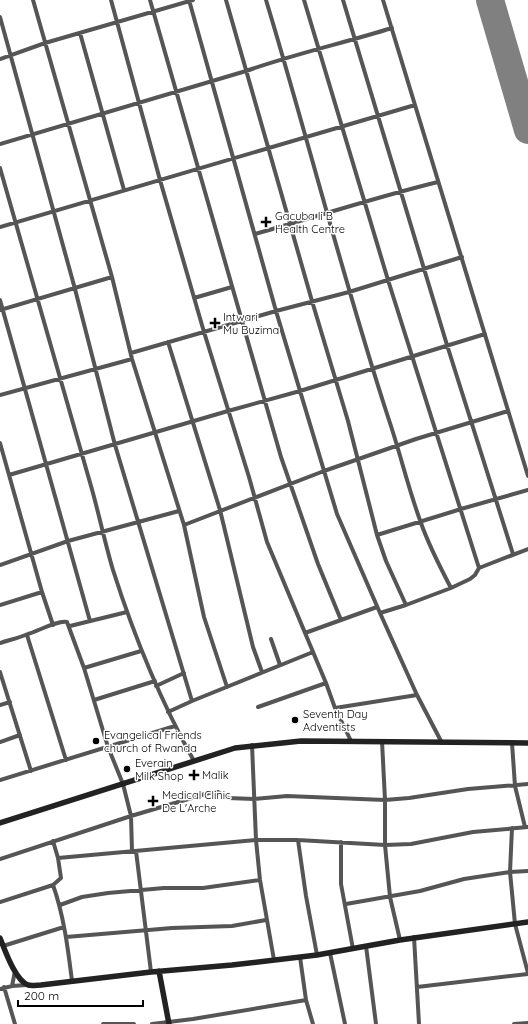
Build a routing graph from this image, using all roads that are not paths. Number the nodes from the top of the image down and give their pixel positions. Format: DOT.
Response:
graph roads {
  1 [pos="33,0"];
  2 [pos="112,0"];
  3 [pos="150,0"];
  4 [pos="190,0"];
  5 [pos="226,0"];
  6 [pos="266,0"];
  7 [pos="304,0"];
  8 [pos="343,0"];
  9 [pos="383,0"];
  10 [pos="153,12"];
  11 [pos="0,17"];
  12 [pos="118,22"];
  13 [pos="392,28"];
  14 [pos="80,33"];
  15 [pos="355,40"];
  16 [pos="45,43"];
  17 [pos="319,49"];
  18 [pos="11,55"];
  19 [pos="284,58"];
  20 [pos="0,59"];
  21 [pos="246,71"];
  22 [pos="211,80"];
  23 [pos="177,91"];
  24 [pos="139,102"];
  25 [pos="415,105"];
  26 [pos="102,113"];
  27 [pos="378,116"];
  28 [pos="68,124"];
  29 [pos="342,127"];
  30 [pos="32,134"];
  31 [pos="307,137"];
  32 [pos="0,144"];
  33 [pos="268,148"];
  34 [pos="233,158"];
  35 [pos="0,168"];
  36 [pos="198,169"];
  37 [pos="160,180"];
  38 [pos="438,182"];
  39 [pos="124,190"];
  40 [pos="400,191"];
  41 [pos="90,200"];
  42 [pos="365,201"];
  43 [pos="53,211"];
  44 [pos="328,214"];
  45 [pos="16,223"];
  46 [pos="290,224"];
  47 [pos="0,227"];
  48 [pos="254,234"];
  49 [pos="462,257"];
  50 [pos="424,269"];
  51 [pos="112,277"];
  52 [pos="388,280"];
  53 [pos="232,287"];
  54 [pos="75,288"];
  55 [pos="349,292"];
  56 [pos="194,298"];
  57 [pos="0,300"];
  58 [pos="38,300"];
  59 [pos="312,301"];
  60 [pos="1,310"];
  61 [pos="276,311"];
  62 [pos="242,321"];
  63 [pos="204,332"];
  64 [pos="485,334"];
  65 [pos="168,342"];
  66 [pos="447,345"];
  67 [pos="131,352"];
  68 [pos="412,356"];
  69 [pos="132,359"];
  70 [pos="372,368"];
  71 [pos="96,369"];
  72 [pos="60,379"];
  73 [pos="336,380"];
  74 [pos="24,388"];
  75 [pos="300,391"];
  76 [pos="0,395"];
  77 [pos="265,400"];
  78 [pos="228,411"];
  79 [pos="508,411"];
  80 [pos="193,421"];
  81 [pos="472,422"];
  82 [pos="156,432"];
  83 [pos="436,433"];
  84 [pos="0,443"];
  85 [pos="115,445"];
  86 [pos="398,446"];
  87 [pos="1,452"];
  88 [pos="82,454"];
  89 [pos="357,459"];
  90 [pos="46,464"];
  91 [pos="324,470"];
  92 [pos="9,475"];
  93 [pos="528,476"];
  94 [pos="289,484"];
  95 [pos="528,490"];
  96 [pos="255,498"];
  97 [pos="496,499"];
  98 [pos="460,509"];
  99 [pos="220,510"];
  100 [pos="180,511"];
  101 [pos="138,522"];
  102 [pos="421,522"];
  103 [pos="184,524"];
  104 [pos="103,532"];
  105 [pos="377,535"];
  106 [pos="68,541"];
  107 [pos="528,549"];
  108 [pos="31,554"];
  109 [pos="513,554"];
  110 [pos="0,565"];
  111 [pos="479,568"];
  112 [pos="451,588"];
  113 [pos="42,592"];
  114 [pos="0,605"];
  115 [pos="406,605"];
  116 [pos="377,607"];
  117 [pos="127,612"];
  118 [pos="380,613"];
  119 [pos="341,620"];
  120 [pos="90,621"];
  121 [pos="54,625"];
  122 [pos="70,626"];
  123 [pos="305,633"];
  124 [pos="27,635"];
  125 [pos="271,639"];
  126 [pos="0,643"];
  127 [pos="141,651"];
  128 [pos="313,652"];
  129 [pos="280,665"];
  130 [pos="84,668"];
  131 [pos="0,672"];
  132 [pos="262,672"];
  133 [pos="184,673"];
  134 [pos="156,683"];
  135 [pos="326,683"];
  136 [pos="227,687"];
  137 [pos="417,695"];
  138 [pos="94,700"];
  139 [pos="192,701"];
  140 [pos="10,702"];
  141 [pos="0,705"];
  142 [pos="258,707"];
  143 [pos="335,708"];
  144 [pos="168,712"];
  145 [pos="175,726"];
  146 [pos="20,735"];
  147 [pos="351,741"];
  148 [pos="382,741"];
  149 [pos="0,742"];
  150 [pos="442,743"];
  151 [pos="512,743"];
  152 [pos="528,743"];
  153 [pos="252,745"];
  154 [pos="108,747"];
  155 [pos="66,760"];
  156 [pos="194,761"];
  157 [pos="31,770"];
  158 [pos="0,780"];
  159 [pos="123,784"];
  160 [pos="528,784"];
  161 [pos="515,786"];
  162 [pos="254,799"];
  163 [pos="385,800"];
  164 [pos="131,816"];
  165 [pos="0,823"];
  166 [pos="526,827"];
  167 [pos="512,828"];
  168 [pos="256,840"];
  169 [pos="298,840"];
  170 [pos="53,841"];
  171 [pos="341,842"];
  172 [pos="385,845"];
  173 [pos="134,851"];
  174 [pos="0,858"];
  175 [pos="58,858"];
  176 [pos="528,871"];
  177 [pos="510,872"];
  178 [pos="260,880"];
  179 [pos="53,884"];
  180 [pos="140,890"];
  181 [pos="390,897"];
  182 [pos="0,902"];
  183 [pos="346,904"];
  184 [pos="60,905"];
  185 [pos="266,920"];
  186 [pos="528,922"];
  187 [pos="515,924"];
  188 [pos="64,927"];
  189 [pos="145,930"];
  190 [pos="66,937"];
  191 [pos="414,937"];
  192 [pos="0,938"];
  193 [pos="400,940"];
  194 [pos="3,946"];
  195 [pos="366,946"];
  196 [pos="353,949"];
  197 [pos="330,953"];
  198 [pos="317,955"];
  199 [pos="300,957"];
  200 [pos="274,960"];
  201 [pos="15,971"];
  202 [pos="159,971"];
  203 [pos="151,972"];
  204 [pos="528,974"];
  205 [pos="72,982"];
  206 [pos="28,985"];
  207 [pos="12,986"];
  208 [pos="417,987"];
  209 [pos="2,988"];
  210 [pos="306,1000"];
  211 [pos="528,1022"];
  212 [pos="169,1023"];
  213 [pos="15,1024"];
  214 [pos="102,1024"];
  215 [pos="134,1024"];
  216 [pos="152,1024"];
  217 [pos="313,1024"];
  218 [pos="345,1024"];
  219 [pos="376,1024"];
  220 [pos="419,1024"];
  221 [pos="514,1024"];
  1 -- 16 [label="street"];
  2 -- 12 [label="street"];
  3 -- 10 [label="street"];
  4 -- 10 [label="street"];
  4 -- 22 [label="street"];
  5 -- 21 [label="street"];
  6 -- 19 [label="street"];
  7 -- 17 [label="street"];
  8 -- 15 [label="street"];
  9 -- 13 [label="street"];
  10 -- 12 [label="street"];
  10 -- 23 [label="street"];
  11 -- 18 [label="street"];
  12 -- 14 [label="street"];
  12 -- 24 [label="street"];
  13 -- 15 [label="street"];
  13 -- 25 [label="street"];
  14 -- 16 [label="street"];
  14 -- 26 [label="street"];
  15 -- 17 [label="street"];
  15 -- 27 [label="street"];
  16 -- 18 [label="street"];
  16 -- 28 [label="street"];
  17 -- 19 [label="street"];
  17 -- 29 [label="street"];
  18 -- 20 [label="street"];
  18 -- 30 [label="street"];
  19 -- 21 [label="street"];
  19 -- 31 [label="street"];
  21 -- 22 [label="street"];
  21 -- 33 [label="street"];
  22 -- 23 [label="street"];
  22 -- 34 [label="street"];
  23 -- 24 [label="street"];
  23 -- 36 [label="street"];
  24 -- 26 [label="street"];
  24 -- 37 [label="street"];
  25 -- 27 [label="street"];
  25 -- 38 [label="street"];
  26 -- 28 [label="street"];
  26 -- 39 [label="street"];
  27 -- 29 [label="street"];
  27 -- 40 [label="street"];
  28 -- 30 [label="street"];
  28 -- 41 [label="street"];
  29 -- 31 [label="street"];
  29 -- 42 [label="street"];
  30 -- 32 [label="street"];
  30 -- 43 [label="street"];
  31 -- 33 [label="street"];
  31 -- 44 [label="street"];
  33 -- 34 [label="street"];
  33 -- 46 [label="street"];
  34 -- 36 [label="street"];
  34 -- 48 [label="street"];
  35 -- 45 [label="street"];
  36 -- 37 [label="street"];
  36 -- 53 [label="street"];
  37 -- 39 [label="street"];
  37 -- 56 [label="street"];
  38 -- 40 [label="street"];
  38 -- 49 [label="street"];
  39 -- 41 [label="street"];
  40 -- 42 [label="street"];
  40 -- 50 [label="street"];
  41 -- 43 [label="street"];
  41 -- 51 [label="street"];
  42 -- 44 [label="street"];
  42 -- 52 [label="street"];
  43 -- 45 [label="street"];
  43 -- 54 [label="street"];
  44 -- 46 [label="street"];
  44 -- 55 [label="street"];
  45 -- 47 [label="street"];
  45 -- 58 [label="street"];
  46 -- 48 [label="street"];
  46 -- 59 [label="street"];
  48 -- 61 [label="street"];
  49 -- 50 [label="street"];
  49 -- 64 [label="street"];
  50 -- 52 [label="street"];
  50 -- 66 [label="street"];
  51 -- 54 [label="street"];
  51 -- 67 [label="street"];
  52 -- 55 [label="street"];
  52 -- 68 [label="street"];
  53 -- 56 [label="street"];
  53 -- 62 [label="street"];
  54 -- 58 [label="street"];
  54 -- 71 [label="street"];
  55 -- 59 [label="street"];
  55 -- 70 [label="street"];
  56 -- 63 [label="street"];
  57 -- 60 [label="street"];
  58 -- 60 [label="street"];
  58 -- 72 [label="street"];
  59 -- 61 [label="street"];
  59 -- 73 [label="street"];
  60 -- 74 [label="street"];
  61 -- 62 [label="street"];
  61 -- 75 [label="street"];
  62 -- 63 [label="street"];
  62 -- 77 [label="street"];
  63 -- 65 [label="street"];
  63 -- 78 [label="street"];
  64 -- 66 [label="street"];
  64 -- 79 [label="street"];
  65 -- 67 [label="street"];
  65 -- 80 [label="street"];
  66 -- 68 [label="street"];
  66 -- 81 [label="street"];
  67 -- 69 [label="street"];
  68 -- 70 [label="street"];
  68 -- 83 [label="street"];
  69 -- 71 [label="street"];
  69 -- 82 [label="street"];
  70 -- 73 [label="street"];
  70 -- 86 [label="street"];
  71 -- 72 [label="street"];
  71 -- 85 [label="street"];
  72 -- 74 [label="street"];
  72 -- 88 [label="street"];
  73 -- 75 [label="street"];
  73 -- 89 [label="street"];
  74 -- 76 [label="street"];
  74 -- 90 [label="street"];
  75 -- 77 [label="street"];
  75 -- 91 [label="street"];
  77 -- 78 [label="street"];
  77 -- 94 [label="street"];
  78 -- 80 [label="street"];
  78 -- 96 [label="street"];
  79 -- 81 [label="street"];
  79 -- 93 [label="street"];
  80 -- 82 [label="street"];
  80 -- 99 [label="street"];
  81 -- 83 [label="street"];
  81 -- 97 [label="street"];
  82 -- 85 [label="street"];
  82 -- 100 [label="street"];
  83 -- 86 [label="street"];
  83 -- 98 [label="street"];
  84 -- 87 [label="street"];
  85 -- 88 [label="street"];
  85 -- 101 [label="street"];
  86 -- 89 [label="street"];
  86 -- 102 [label="street"];
  87 -- 92 [label="street"];
  88 -- 90 [label="street"];
  88 -- 104 [label="street"];
  89 -- 91 [label="street"];
  89 -- 105 [label="street"];
  90 -- 92 [label="street"];
  90 -- 106 [label="street"];
  91 -- 94 [label="street"];
  91 -- 116 [label="street"];
  92 -- 108 [label="street"];
  94 -- 96 [label="street"];
  94 -- 119 [label="street"];
  95 -- 97 [label="street"];
  96 -- 99 [label="street"];
  96 -- 123 [label="street"];
  97 -- 98 [label="street"];
  97 -- 109 [label="street"];
  98 -- 102 [label="street"];
  98 -- 111 [label="street"];
  99 -- 103 [label="street"];
  99 -- 132 [label="street"];
  100 -- 101 [label="street"];
  100 -- 103 [label="street"];
  101 -- 104 [label="street"];
  101 -- 133 [label="street"];
  102 -- 105 [label="street"];
  102 -- 112 [label="street"];
  103 -- 136 [label="street"];
  104 -- 106 [label="street"];
  104 -- 117 [label="street"];
  105 -- 115 [label="street"];
  106 -- 108 [label="street"];
  106 -- 120 [label="street"];
  107 -- 109 [label="street"];
  108 -- 110 [label="street"];
  108 -- 113 [label="street"];
  109 -- 111 [label="street"];
  111 -- 112 [label="street"];
  112 -- 115 [label="street"];
  113 -- 114 [label="street"];
  113 -- 121 [label="street"];
  115 -- 118 [label="street"];
  116 -- 118 [label="street"];
  116 -- 119 [label="street"];
  117 -- 120 [label="street"];
  117 -- 127 [label="street"];
  118 -- 137 [label="street"];
  119 -- 123 [label="street"];
  120 -- 122 [label="street"];
  121 -- 122 [label="street"];
  121 -- 124 [label="street"];
  122 -- 130 [label="street"];
  123 -- 128 [label="street"];
  124 -- 126 [label="street"];
  124 -- 155 [label="street"];
  125 -- 129 [label="street"];
  127 -- 130 [label="street"];
  127 -- 134 [label="street"];
  128 -- 129 [label="street"];
  128 -- 135 [label="street"];
  129 -- 132 [label="street"];
  130 -- 138 [label="street"];
  131 -- 140 [label="street"];
  132 -- 136 [label="street"];
  133 -- 134 [label="street"];
  133 -- 139 [label="street"];
  134 -- 138 [label="street"];
  134 -- 144 [label="street"];
  135 -- 142 [label="street"];
  135 -- 143 [label="street"];
  136 -- 139 [label="street"];
  137 -- 143 [label="street"];
  137 -- 150 [label="street"];
  138 -- 154 [label="street"];
  139 -- 144 [label="street"];
  140 -- 141 [label="street"];
  140 -- 146 [label="street"];
  143 -- 147 [label="street"];
  144 -- 145 [label="street"];
  145 -- 154 [label="street"];
  145 -- 156 [label="street"];
  146 -- 149 [label="street"];
  146 -- 157 [label="street"];
  147 -- 148 [label="street"];
  147 -- 153 [label="street"];
  148 -- 150 [label="street"];
  148 -- 163 [label="street"];
  150 -- 151 [label="street"];
  151 -- 152 [label="street"];
  151 -- 161 [label="street"];
  153 -- 156 [label="street"];
  153 -- 162 [label="street"];
  154 -- 155 [label="street"];
  154 -- 159 [label="street"];
  155 -- 157 [label="street"];
  156 -- 159 [label="street"];
  157 -- 158 [label="street"];
  159 -- 164 [label="street"];
  159 -- 165 [label="street"];
  160 -- 161 [label="street"];
  161 -- 163 [label="street"];
  161 -- 166 [label="street"];
  162 -- 163 [label="street"];
  162 -- 164 [label="street"];
  162 -- 168 [label="street"];
  163 -- 172 [label="street"];
  164 -- 170 [label="street"];
  164 -- 173 [label="street"];
  166 -- 167 [label="street"];
  167 -- 172 [label="street"];
  167 -- 177 [label="street"];
  168 -- 169 [label="street"];
  168 -- 173 [label="street"];
  168 -- 178 [label="street"];
  169 -- 171 [label="street"];
  169 -- 198 [label="street"];
  170 -- 174 [label="street"];
  170 -- 175 [label="street"];
  171 -- 172 [label="street"];
  171 -- 183 [label="street"];
  172 -- 181 [label="street"];
  173 -- 175 [label="street"];
  173 -- 180 [label="street"];
  175 -- 179 [label="street"];
  176 -- 177 [label="street"];
  177 -- 181 [label="street"];
  177 -- 187 [label="street"];
  178 -- 180 [label="street"];
  178 -- 185 [label="street"];
  179 -- 182 [label="street"];
  179 -- 184 [label="street"];
  180 -- 184 [label="street"];
  180 -- 189 [label="street"];
  181 -- 183 [label="street"];
  181 -- 193 [label="street"];
  183 -- 196 [label="street"];
  184 -- 188 [label="street"];
  185 -- 189 [label="street"];
  185 -- 200 [label="street"];
  186 -- 187 [label="street"];
  187 -- 191 [label="street"];
  187 -- 204 [label="street"];
  188 -- 190 [label="street"];
  188 -- 194 [label="street"];
  189 -- 190 [label="street"];
  189 -- 203 [label="street"];
  190 -- 205 [label="street"];
  191 -- 193 [label="street"];
  191 -- 208 [label="street"];
  192 -- 194 [label="street"];
  193 -- 195 [label="street"];
  194 -- 201 [label="street"];
  195 -- 196 [label="street"];
  195 -- 219 [label="street"];
  196 -- 197 [label="street"];
  197 -- 198 [label="street"];
  197 -- 218 [label="street"];
  198 -- 199 [label="street"];
  199 -- 200 [label="street"];
  199 -- 210 [label="street"];
  200 -- 202 [label="street"];
  201 -- 206 [label="street"];
  201 -- 207 [label="street"];
  202 -- 203 [label="street"];
  202 -- 212 [label="street"];
  203 -- 205 [label="street"];
  204 -- 208 [label="street"];
  205 -- 206 [label="street"];
  206 -- 207 [label="street"];
  207 -- 209 [label="street"];
  208 -- 220 [label="street"];
  209 -- 213 [label="street"];
  210 -- 212 [label="street"];
  210 -- 217 [label="street"];
  211 -- 221 [label="street"];
  212 -- 216 [label="street"];
  214 -- 215 [label="street"];
}
